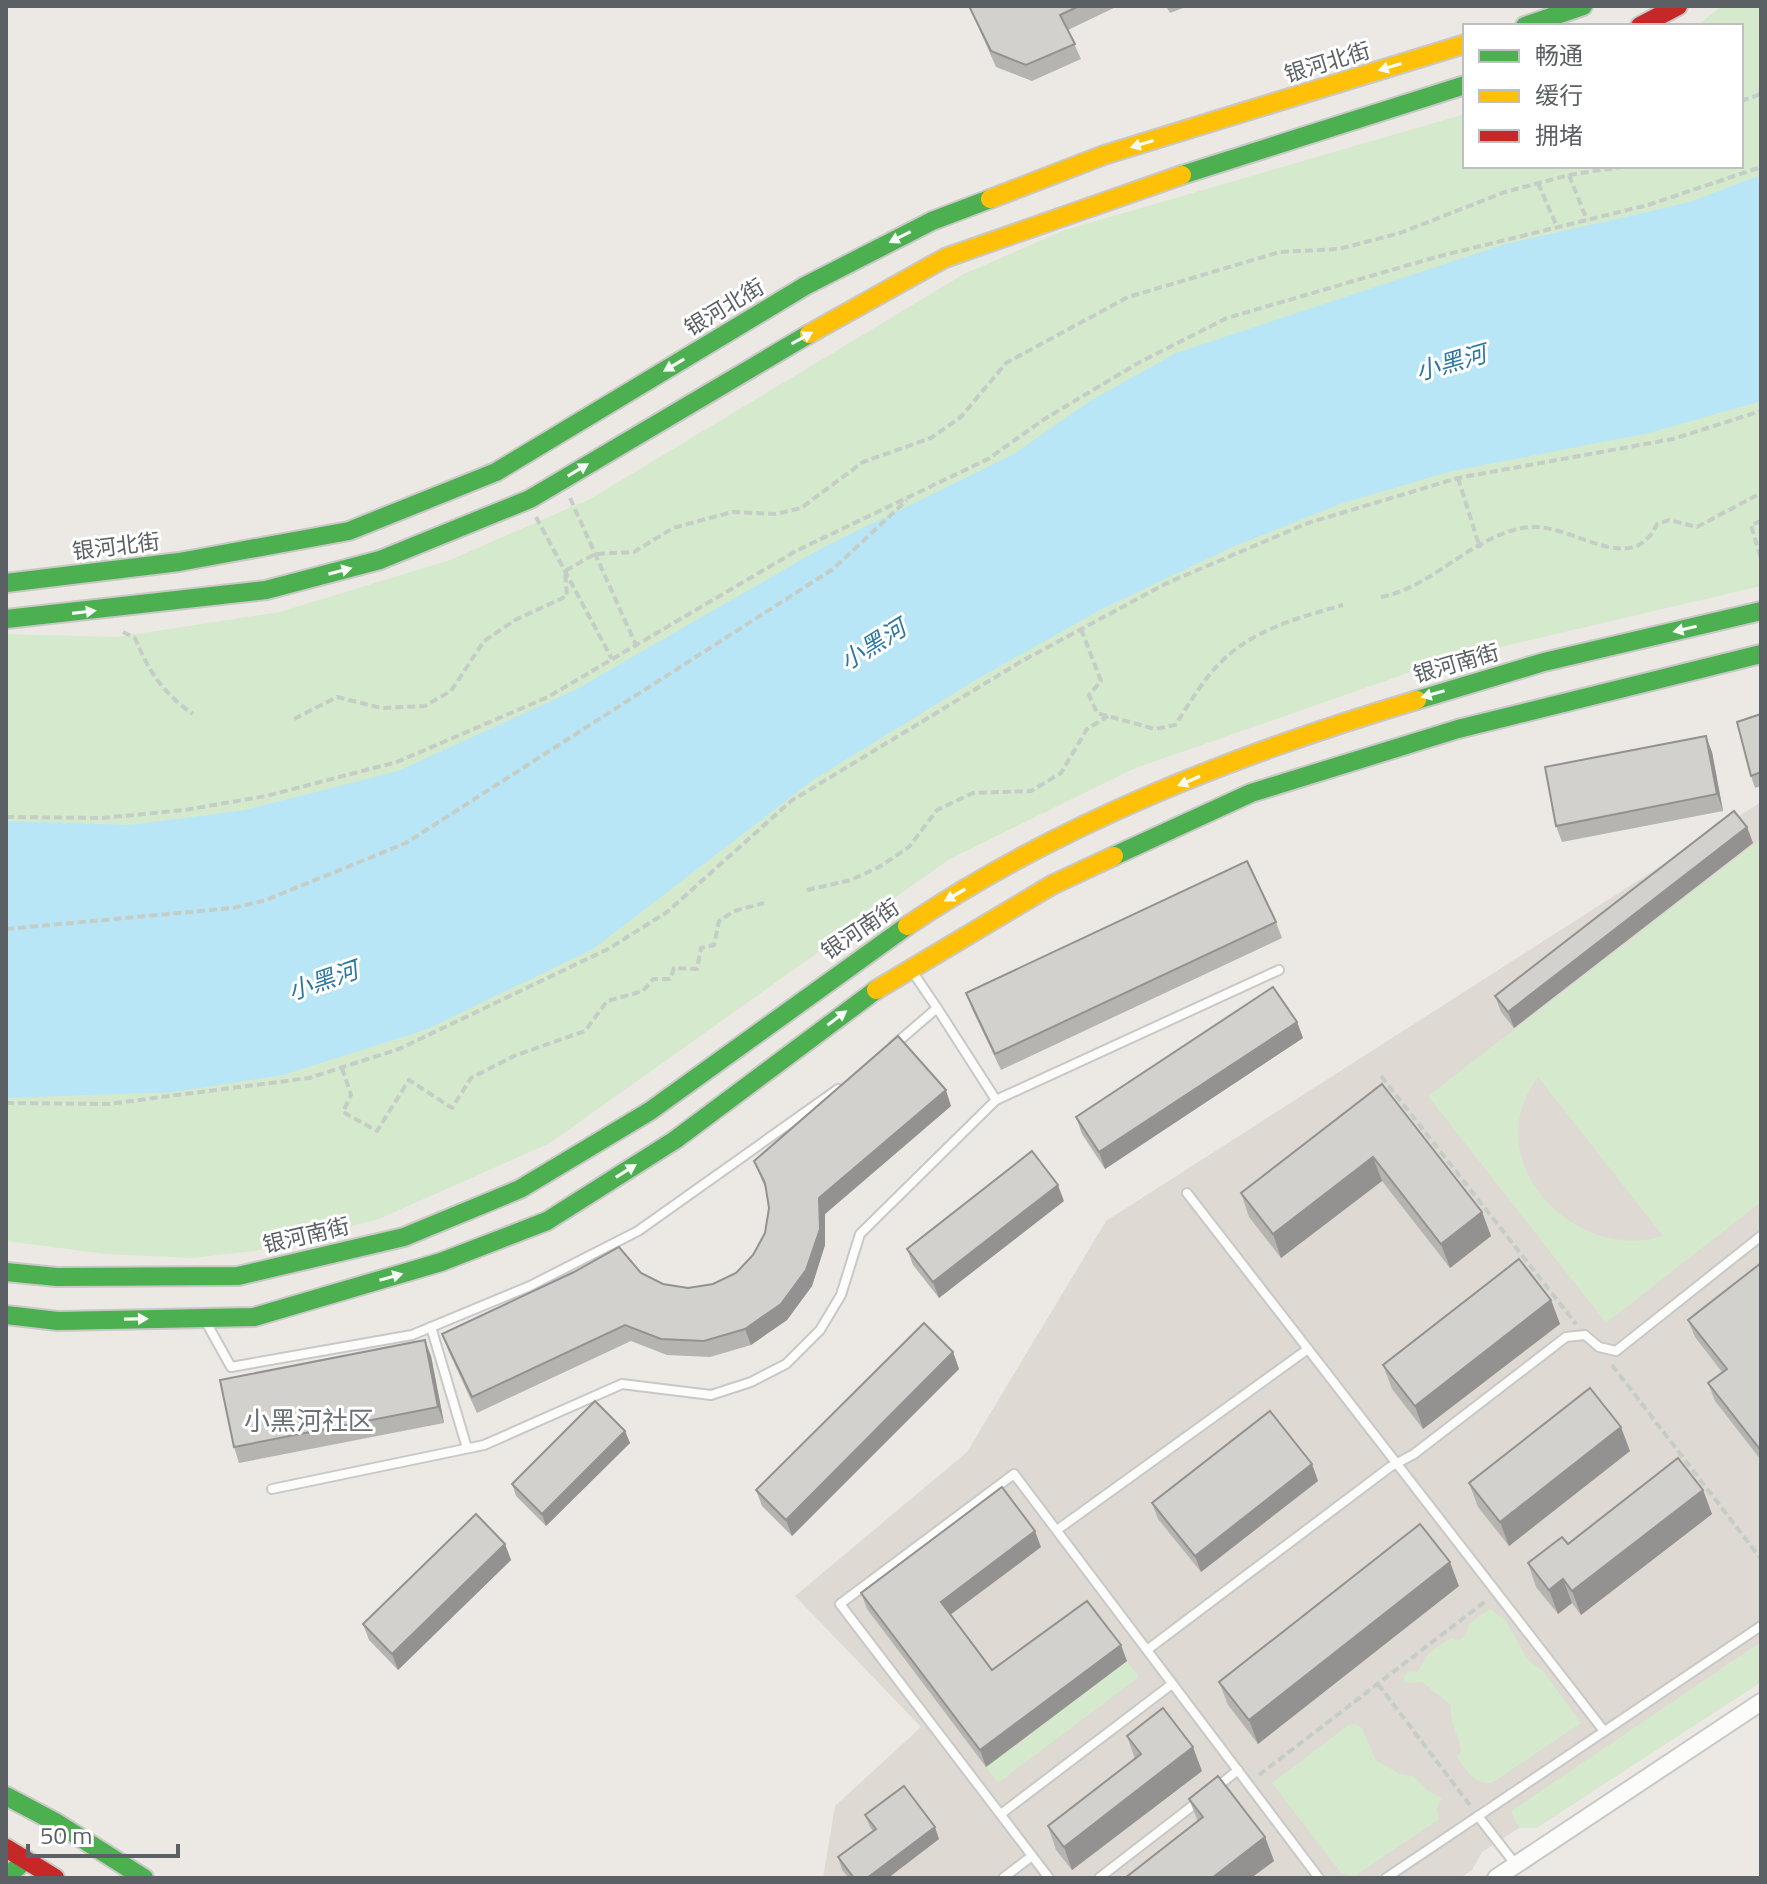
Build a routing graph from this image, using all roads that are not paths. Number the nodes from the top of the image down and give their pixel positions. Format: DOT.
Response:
graph roads {
  1 [pos="1583,6"];
  2 [pos="1678,6"];
  3 [pos="1531,24"];
  4 [pos="1644,24"];
  5 [pos="1463,45"];
  6 [pos="1463,86"];
  7 [pos="6,583"];
  8 [pos="1761,611"];
  9 [pos="6,619"];
  10 [pos="1761,654"];
  11 [pos="910,969"];
  12 [pos="1279,970"];
  13 [pos="937,1008"];
  14 [pos="888,1051"];
  15 [pos="850,1080"];
  16 [pos="996,1100"];
  17 [pos="1187,1193"];
  18 [pos="1761,1236"];
  19 [pos="6,1272"];
  20 [pos="6,1315"];
  21 [pos="204,1318"];
  22 [pos="431,1327"];
  23 [pos="1308,1349"];
  24 [pos="467,1448"];
  25 [pos="1397,1463"];
  26 [pos="272,1489"];
  27 [pos="1057,1530"];
  28 [pos="1761,1626"];
  29 [pos="1147,1650"];
  30 [pos="1172,1684"];
  31 [pos="1761,1702"];
  32 [pos="1604,1731"];
  33 [pos="1238,1770"];
  34 [pos="6,1781"];
  35 [pos="6,1796"];
  36 [pos="1001,1814"];
  37 [pos="1478,1816"];
  38 [pos="57,1823"];
  39 [pos="6,1848"];
  40 [pos="6,1855"];
  41 [pos="1032,1856"];
  42 [pos="26,1860"];
  43 [pos="1516,1865"];
  44 [pos="6,1877"];
  45 [pos="55,1878"];
  46 [pos="144,1878"];
  47 [pos="1003,1878"];
  48 [pos="1049,1878"];
  49 [pos="1099,1878"];
  50 [pos="1319,1878"];
  51 [pos="1386,1878"];
  52 [pos="1496,1878"];
  1 -- 3 [label="main road"];
  2 -- 4 [label="main road"];
  5 -- 7 [label="main road, 银河北街, one-way"];
  9 -- 6 [label="main road, one-way"];
  8 -- 19 [label="main road, 银河南街, one-way"];
  10 -- 11 [label="main road"];
  11 -- 13 [label="lane"];
  21 -- 11 [label="main road, one-way"];
  12 -- 16 [label="lane"];
  13 -- 14 [label="lane"];
  13 -- 16 [label="lane"];
  15 -- 22 [label="lane"];
  16 -- 24 [label="lane"];
  17 -- 23 [label="lane"];
  18 -- 25 [label="lane"];
  20 -- 21 [label="main road, one-way"];
  21 -- 22 [label="lane"];
  22 -- 24 [label="lane"];
  23 -- 25 [label="lane"];
  23 -- 27 [label="lane"];
  24 -- 26 [label="lane"];
  25 -- 29 [label="lane"];
  25 -- 32 [label="lane"];
  27 -- 29 [label="lane"];
  27 -- 36 [label="lane"];
  28 -- 32 [label="lane"];
  29 -- 30 [label="lane"];
  30 -- 33 [label="lane"];
  30 -- 36 [label="lane"];
  31 -- 43 [label="street"];
  32 -- 37 [label="lane"];
  33 -- 49 [label="lane"];
  33 -- 50 [label="lane"];
  34 -- 38 [label="main road"];
  35 -- 38 [label="main road"];
  36 -- 41 [label="lane"];
  37 -- 43 [label="lane"];
  37 -- 51 [label="lane"];
  38 -- 46 [label="main road"];
  39 -- 42 [label="main road"];
  40 -- 42 [label="main road"];
  41 -- 47 [label="lane"];
  41 -- 48 [label="lane"];
  42 -- 44 [label="main road"];
  42 -- 45 [label="main road"];
  43 -- 52 [label="street"];
}
